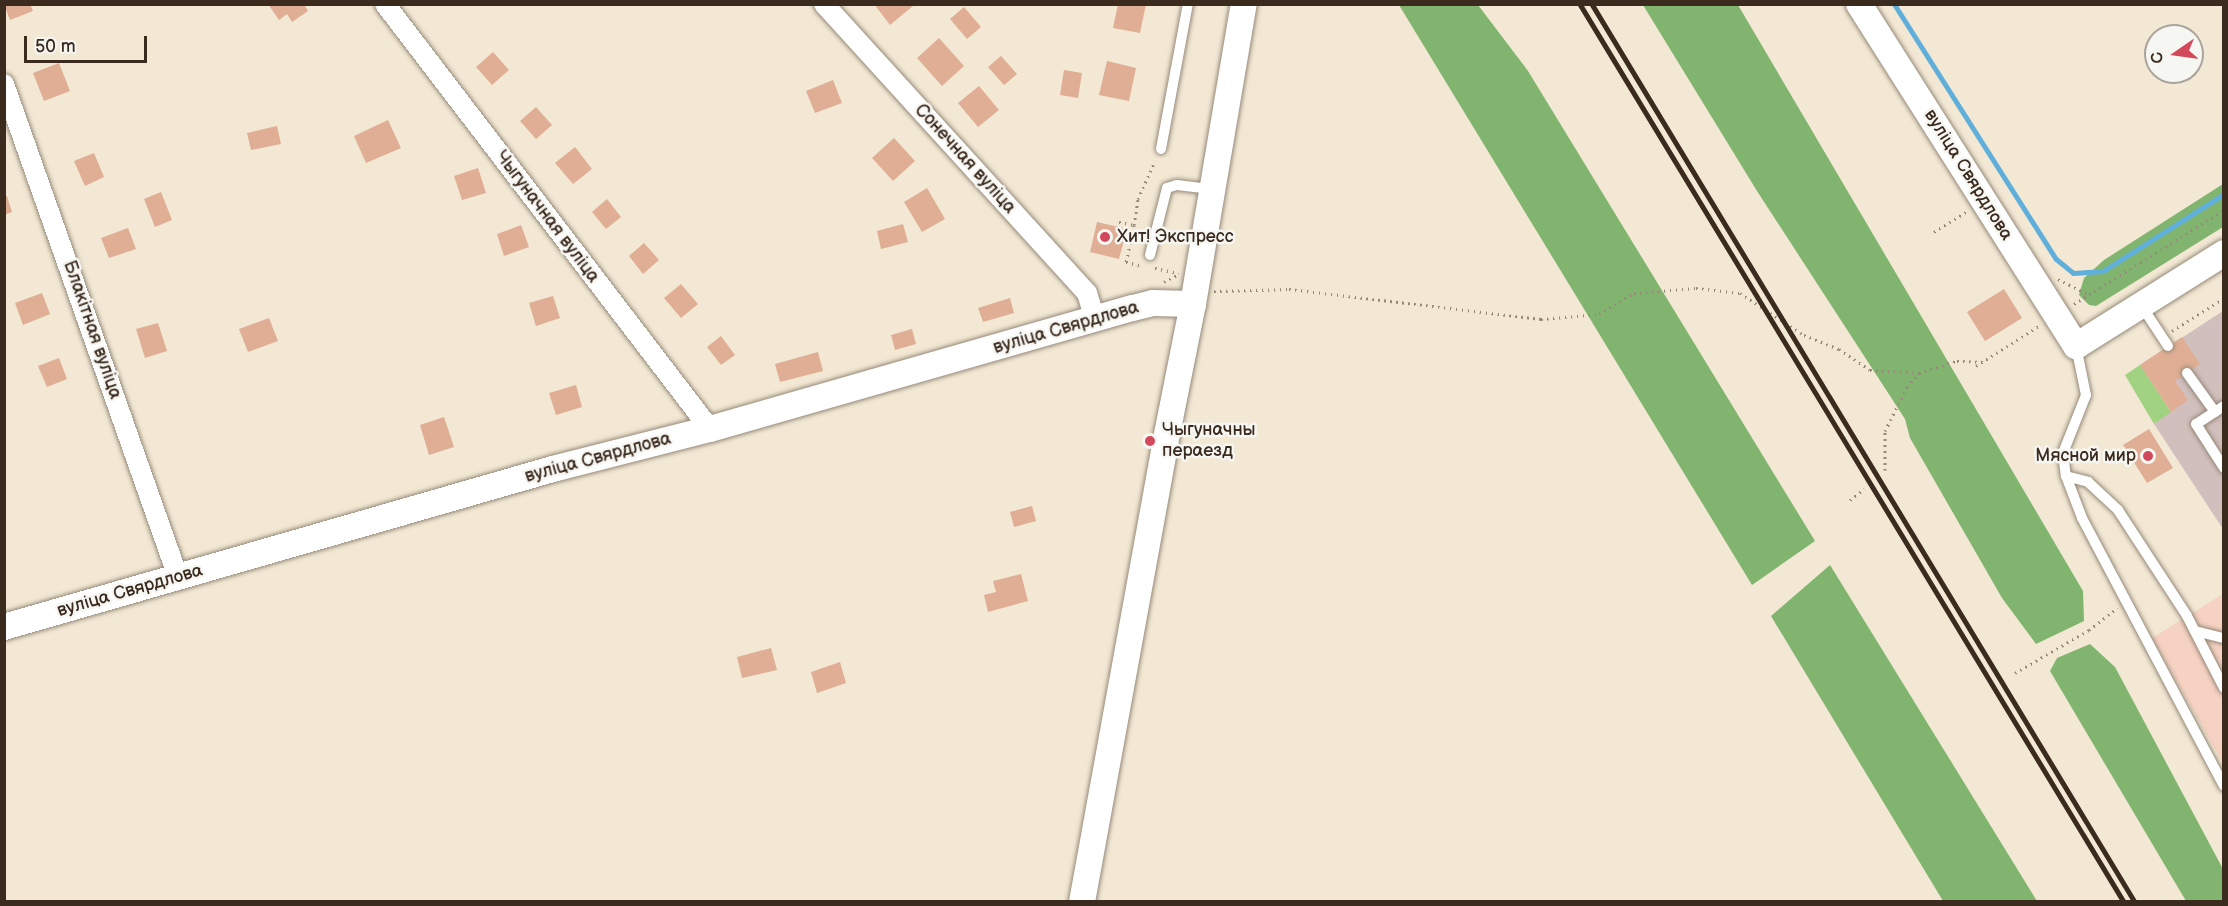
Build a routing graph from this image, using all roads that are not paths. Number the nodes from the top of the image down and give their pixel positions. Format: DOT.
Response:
graph roads {
  1 [pos="385,4"];
  2 [pos="824,4"];
  3 [pos="1188,4"];
  4 [pos="1244,4"];
  5 [pos="1859,4"];
  6 [pos="4,84"];
  7 [pos="1161,149"];
  8 [pos="1211,189"];
  9 [pos="2223,253"];
  10 [pos="1150,255"];
  11 [pos="1201,297"];
  12 [pos="2141,305"];
  13 [pos="1095,320"];
  14 [pos="2166,341"];
  15 [pos="2076,346"];
  16 [pos="2187,373"];
  17 [pos="2219,409"];
  18 [pos="710,429"];
  19 [pos="2223,468"];
  20 [pos="2066,476"];
  21 [pos="178,577"];
  22 [pos="4,627"];
  23 [pos="2195,631"];
  24 [pos="2223,638"];
  25 [pos="2223,688"];
  26 [pos="2223,786"];
  27 [pos="1082,902"];
  1 -- 18 [label="street, Чыгуначная вуліца"];
  2 -- 13 [label="street, Сонечная вуліца"];
  3 -- 7 [label="lane"];
  4 -- 8 [label="street"];
  5 -- 15 [label="street, вуліца Свярдлова"];
  6 -- 21 [label="street, Блакітная вуліца"];
  8 -- 10 [label="lane"];
  8 -- 11 [label="street"];
  9 -- 12 [label="street"];
  11 -- 13 [label="street, вуліца Свярдлова"];
  11 -- 27 [label="street"];
  12 -- 14 [label="lane"];
  12 -- 15 [label="street"];
  13 -- 18 [label="street, вуліца Свярдлова"];
  15 -- 20 [label="lane"];
  16 -- 17 [label="lane"];
  17 -- 19 [label="lane"];
  18 -- 21 [label="street, вуліца Свярдлова"];
  20 -- 23 [label="lane"];
  20 -- 26 [label="lane"];
  21 -- 22 [label="street, вуліца Свярдлова"];
  23 -- 24 [label="lane"];
  23 -- 25 [label="lane"];
}
